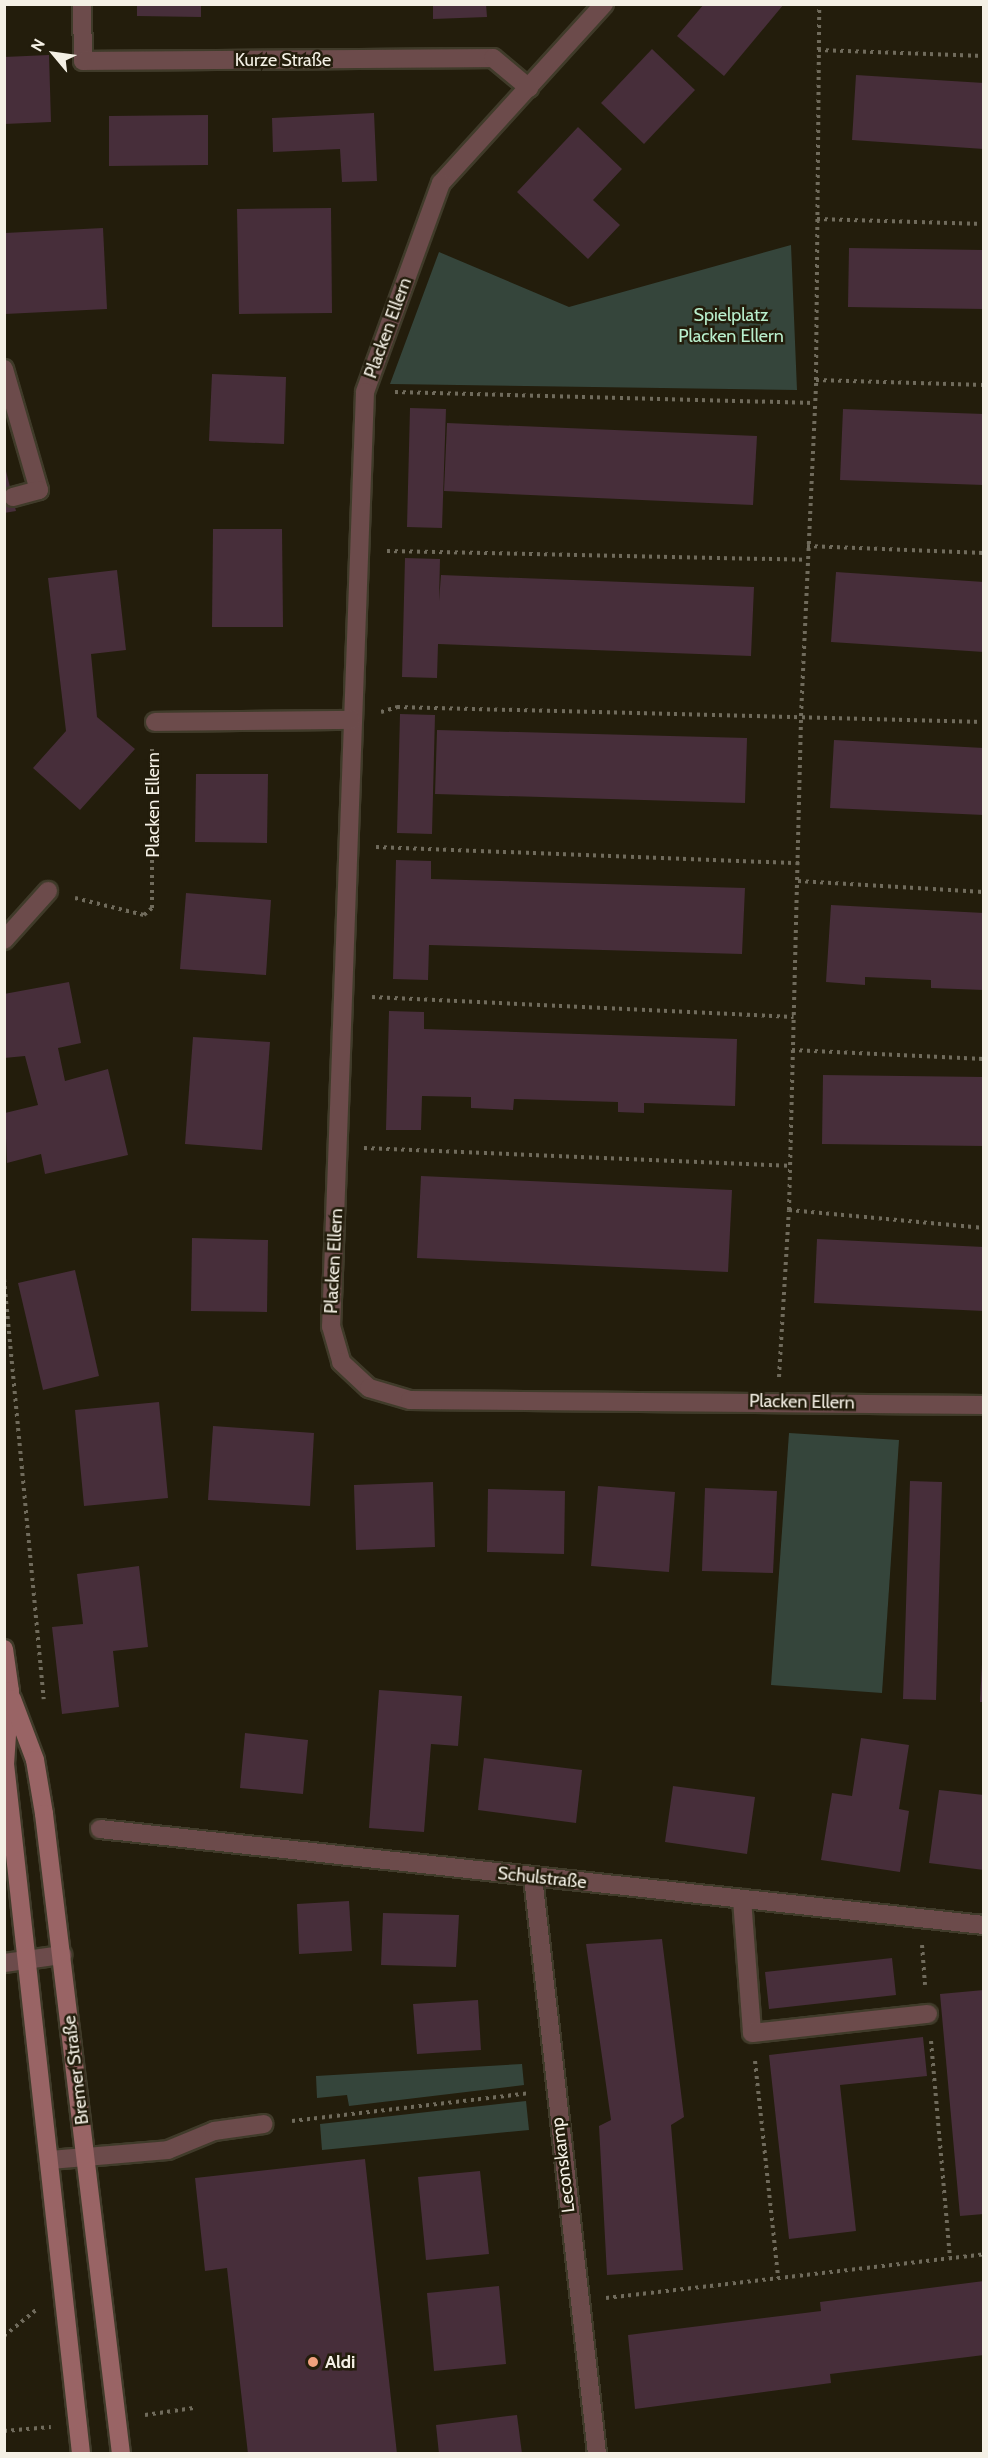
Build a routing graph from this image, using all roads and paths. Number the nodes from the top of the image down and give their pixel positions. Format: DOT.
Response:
graph roads {
  1 [pos="82,4"];
  2 [pos="604,4"];
  3 [pos="819,4"];
  4 [pos="818,50"];
  5 [pos="984,56"];
  6 [pos="529,88"];
  7 [pos="817,219"];
  8 [pos="984,224"];
  9 [pos="4,369"];
  10 [pos="816,380"];
  11 [pos="984,385"];
  12 [pos="365,392"];
  13 [pos="814,403"];
  14 [pos="13,497"];
  15 [pos="807,546"];
  16 [pos="356,551"];
  17 [pos="984,553"];
  18 [pos="807,560"];
  19 [pos="801,716"];
  20 [pos="351,720"];
  21 [pos="155,722"];
  22 [pos="984,722"];
  23 [pos="348,846"];
  24 [pos="800,863"];
  25 [pos="798,881"];
  26 [pos="48,891"];
  27 [pos="984,892"];
  28 [pos="4,940"];
  29 [pos="344,996"];
  30 [pos="794,1017"];
  31 [pos="792,1050"];
  32 [pos="984,1059"];
  33 [pos="339,1147"];
  34 [pos="790,1166"];
  35 [pos="789,1210"];
  36 [pos="984,1228"];
  37 [pos="4,1279"];
  38 [pos="778,1402"];
  39 [pos="984,1405"];
  40 [pos="4,1649"];
  41 [pos="10,1691"];
  42 [pos="45,1707"];
  43 [pos="100,1829"];
  44 [pos="532,1877"];
  45 [pos="742,1899"];
  46 [pos="919,1918"];
  47 [pos="984,1925"];
  48 [pos="63,1956"];
  49 [pos="29,1959"];
  50 [pos="4,1963"];
  51 [pos="928,2014"];
  52 [pos="752,2033"];
  53 [pos="555,2090"];
  54 [pos="264,2124"];
  55 [pos="86,2157"];
  56 [pos="50,2160"];
  57 [pos="984,2254"];
  58 [pos="950,2258"];
  59 [pos="778,2278"];
  60 [pos="579,2301"];
  61 [pos="39,2307"];
  62 [pos="4,2336"];
  63 [pos="52,2426"];
  64 [pos="4,2432"];
  65 [pos="81,2454"];
  66 [pos="121,2454"];
  67 [pos="597,2454"];
  1 -- 6 [label="street, Kurze Straße"];
  2 -- 6 [label="street, Placken Ellern"];
  3 -- 4 [label="path"];
  4 -- 5 [label="path"];
  4 -- 7 [label="path"];
  6 -- 12 [label="street, Placken Ellern"];
  7 -- 8 [label="path"];
  7 -- 10 [label="path"];
  9 -- 14 [label="street"];
  10 -- 11 [label="path"];
  10 -- 13 [label="path"];
  12 -- 13 [label="path"];
  12 -- 16 [label="street, Placken Ellern"];
  13 -- 15 [label="path"];
  15 -- 17 [label="path"];
  15 -- 18 [label="path"];
  16 -- 18 [label="path"];
  16 -- 20 [label="street, Placken Ellern"];
  18 -- 19 [label="path"];
  19 -- 20 [label="path"];
  19 -- 22 [label="path"];
  19 -- 24 [label="path"];
  20 -- 21 [label="street"];
  20 -- 23 [label="street, Placken Ellern"];
  21 -- 26 [label="path, Placken Ellern"];
  23 -- 24 [label="path"];
  23 -- 29 [label="street, Placken Ellern"];
  24 -- 25 [label="path"];
  25 -- 27 [label="path"];
  25 -- 30 [label="path"];
  26 -- 28 [label="street"];
  29 -- 30 [label="path"];
  29 -- 33 [label="street, Placken Ellern"];
  30 -- 31 [label="path"];
  31 -- 32 [label="path"];
  31 -- 34 [label="path"];
  33 -- 34 [label="path"];
  33 -- 38 [label="street, Placken Ellern"];
  34 -- 35 [label="path"];
  35 -- 36 [label="path"];
  35 -- 38 [label="path"];
  37 -- 42 [label="path"];
  38 -- 39 [label="street, Placken Ellern"];
  40 -- 41 [label="street, Bremer Straße"];
  41 -- 48 [label="street, Bremer Straße"];
  41 -- 49 [label="street, Bremer Straße"];
  43 -- 44 [label="street, Schulstraße"];
  44 -- 45 [label="street, Schulstraße"];
  44 -- 53 [label="street, Leconskamp"];
  45 -- 46 [label="street, Schulstraße"];
  45 -- 52 [label="street"];
  46 -- 47 [label="street, Schulstraße"];
  46 -- 51 [label="path"];
  48 -- 49 [label="street"];
  48 -- 55 [label="street, Bremer Straße"];
  49 -- 50 [label="street"];
  49 -- 56 [label="street, Bremer Straße"];
  51 -- 52 [label="street"];
  51 -- 58 [label="path"];
  52 -- 59 [label="path"];
  53 -- 54 [label="path"];
  53 -- 60 [label="street, Leconskamp"];
  54 -- 55 [label="street"];
  55 -- 56 [label="street"];
  55 -- 66 [label="street, Bremer Straße"];
  56 -- 65 [label="street, Bremer Straße"];
  57 -- 58 [label="path"];
  58 -- 59 [label="path"];
  59 -- 60 [label="path"];
  60 -- 67 [label="street, Leconskamp"];
  61 -- 62 [label="path"];
  63 -- 64 [label="path"];
}
